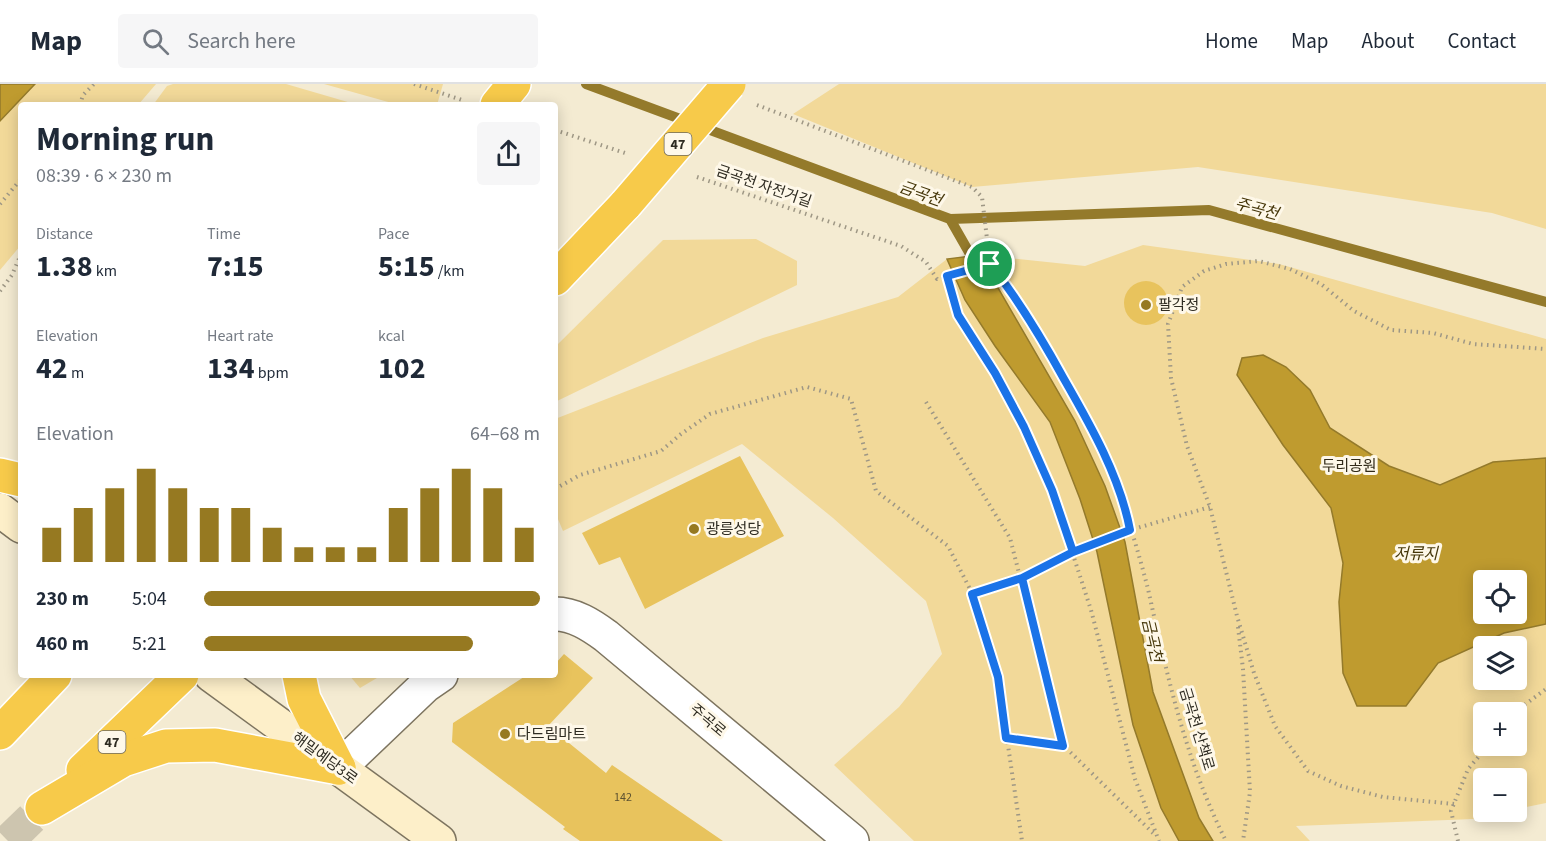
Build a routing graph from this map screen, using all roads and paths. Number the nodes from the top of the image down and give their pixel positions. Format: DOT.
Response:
graph roads {
  1 [pos="94,84"];
  2 [pos="414,84"];
  3 [pos="514,84"];
  4 [pos="738,92"];
  5 [pos="80,102"];
  6 [pos="477,102"];
  7 [pos="487,102"];
  8 [pos="558,131"];
  9 [pos="633,156"];
  10 [pos="689,174"];
  11 [pos="18,183"];
  12 [pos="0,204"];
  13 [pos="18,261"];
  14 [pos="990,264"];
  15 [pos="558,276"];
  16 [pos="947,276"];
  17 [pos="0,291"];
  18 [pos="1546,349"];
  19 [pos="926,402"];
  20 [pos="0,476"];
  21 [pos="18,479"];
  22 [pos="558,487"];
  23 [pos="1210,507"];
  24 [pos="0,510"];
  25 [pos="18,524"];
  26 [pos="1130,530"];
  27 [pos="1073,552"];
  28 [pos="1022,578"];
  29 [pos="972,594"];
  30 [pos="558,614"];
  31 [pos="1237,616"];
  32 [pos="52,678"];
  33 [pos="179,678"];
  34 [pos="215,678"];
  35 [pos="299,678"];
  36 [pos="437,678"];
  37 [pos="1546,689"];
  38 [pos="1527,702"];
  39 [pos="0,733"];
  40 [pos="1006,738"];
  41 [pos="1063,746"];
  42 [pos="1479,756"];
  43 [pos="339,768"];
  44 [pos="1454,804"];
  45 [pos="1156,835"];
  46 [pos="438,841"];
  47 [pos="852,841"];
  48 [pos="1022,841"];
  49 [pos="1159,841"];
  50 [pos="1226,841"];
  51 [pos="1243,841"];
  52 [pos="1458,841"];
  1 -- 5 [label="path"];
  2 -- 6 [label="path"];
  3 -- 7 [label="highway"];
  4 -- 14 [label="path"];
  4 -- 15 [label="highway, 47, bridge"];
  8 -- 9 [label="path"];
  10 -- 16 [label="path, 금곡천 자전거길"];
  11 -- 12 [label="path"];
  13 -- 17 [label="path"];
  14 -- 16 [label="path"];
  14 -- 26 [label="path, 금곡천 산책로"];
  16 -- 27 [label="path"];
  18 -- 23 [label="path"];
  19 -- 28 [label="path"];
  20 -- 21 [label="highway"];
  22 -- 29 [label="path"];
  23 -- 26 [label="path"];
  23 -- 31 [label="path"];
  24 -- 25 [label="street"];
  26 -- 27 [label="path"];
  26 -- 50 [label="path, 금곡천 산책로"];
  27 -- 28 [label="path"];
  27 -- 45 [label="path"];
  28 -- 29 [label="path"];
  28 -- 41 [label="path"];
  29 -- 40 [label="path"];
  30 -- 47 [label="street, 주곡로"];
  31 -- 44 [label="path"];
  31 -- 51 [label="path"];
  32 -- 39 [label="highway"];
  33 -- 43 [label="highway, 47"];
  34 -- 43 [label="street, 해밀예당3로"];
  35 -- 43 [label="highway"];
  36 -- 43 [label="street"];
  37 -- 38 [label="path"];
  40 -- 41 [label="path"];
  40 -- 48 [label="path"];
  41 -- 45 [label="path"];
  42 -- 44 [label="path"];
  43 -- 46 [label="street, 해밀예당3로"];
  44 -- 52 [label="path"];
  45 -- 49 [label="path"];
}
